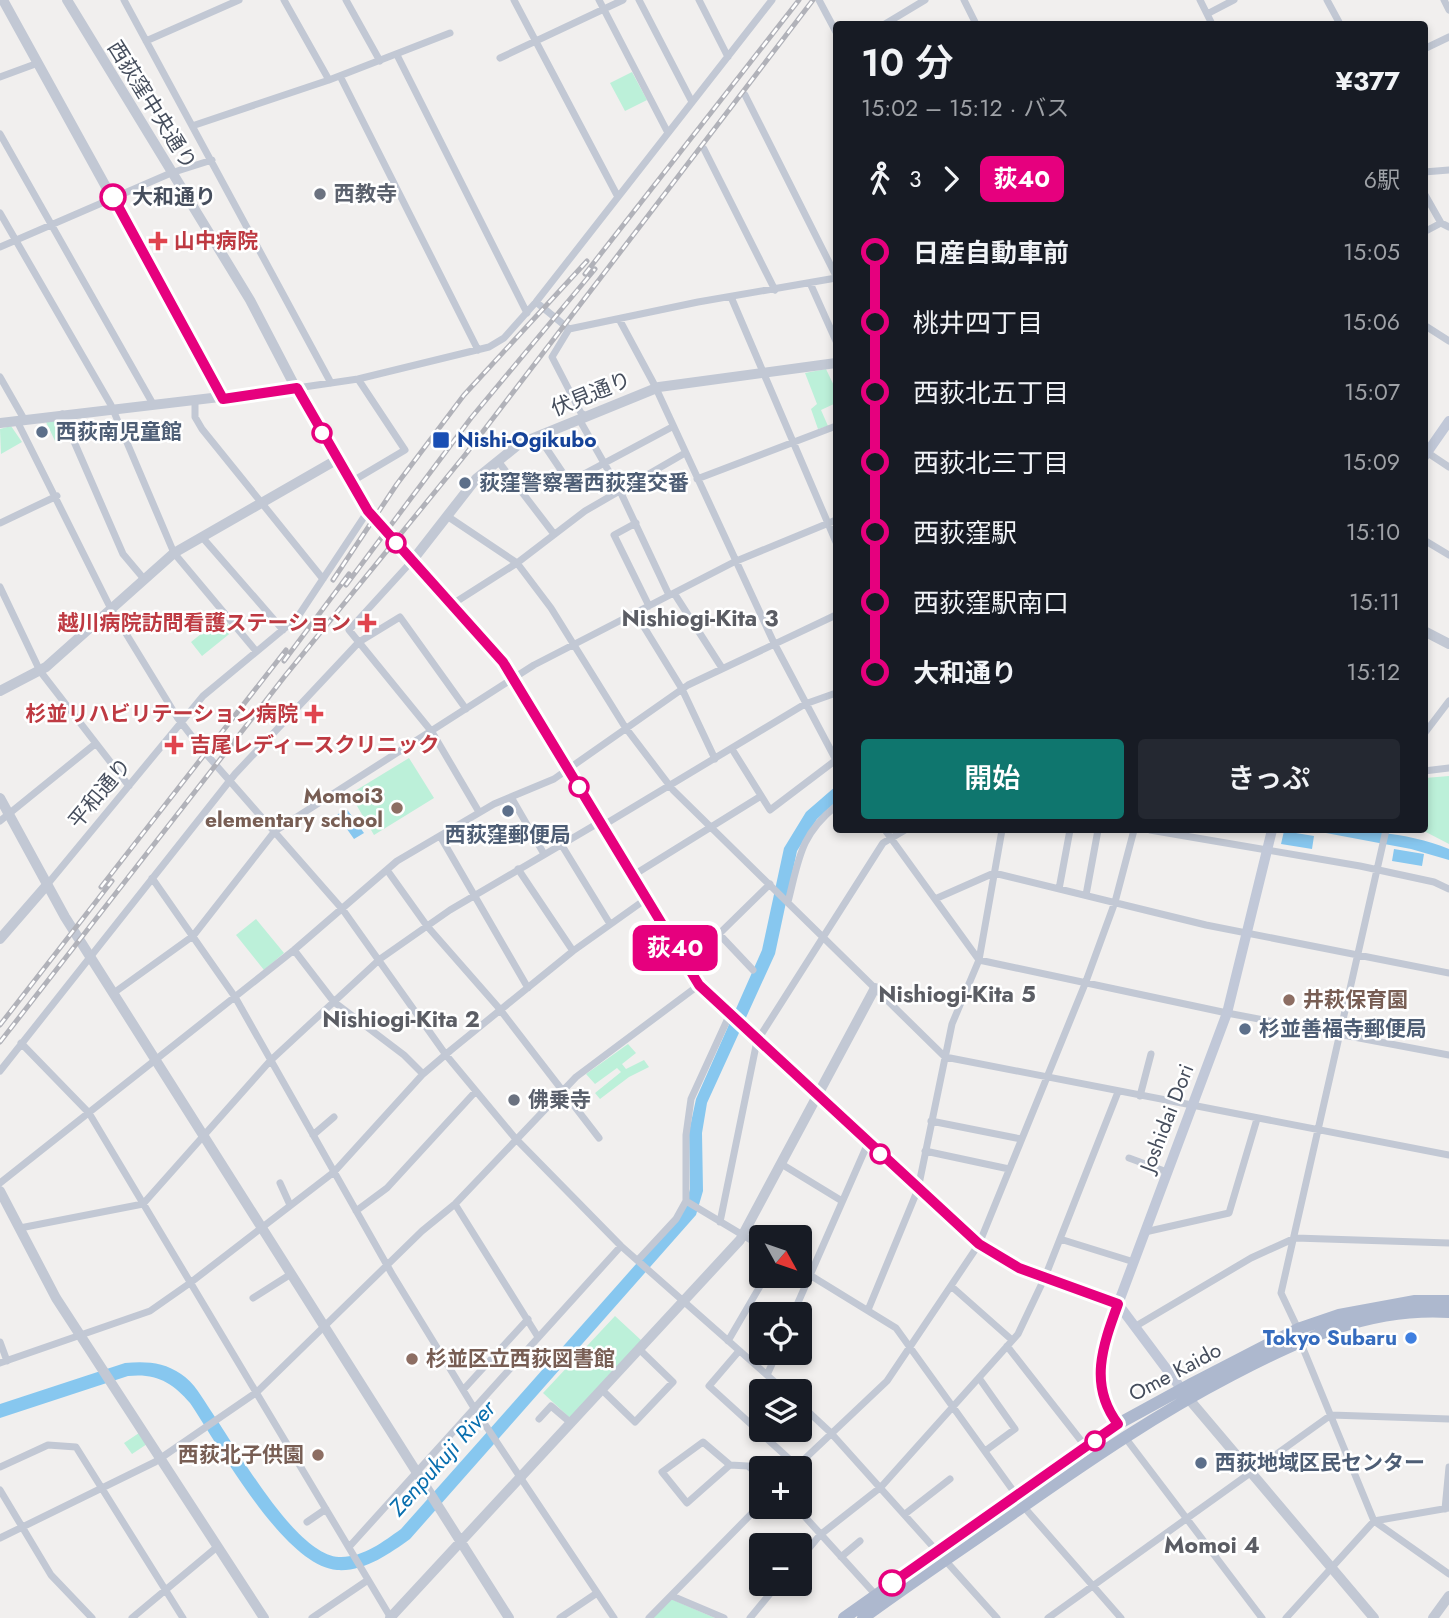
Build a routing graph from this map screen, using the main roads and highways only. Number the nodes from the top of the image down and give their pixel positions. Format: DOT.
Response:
graph roads {
  1 [pos="1449,421"];
  2 [pos="1428,449"];
  3 [pos="1271,833"];
  4 [pos="1449,1301"];
  5 [pos="1449,1312"];
  6 [pos="1299,1334"];
  7 [pos="1185,1394"];
  8 [pos="1121,1430"];
  9 [pos="1020,1501"];
  10 [pos="941,1556"];
  11 [pos="844,1618"];
  12 [pos="863,1618"];
  1 -- 2 [label="main road"];
  3 -- 7 [label="main road, Joshidai Dori"];
  4 -- 6 [label="main road, Ome Kaido"];
  5 -- 6 [label="main road, Ome Kaido"];
  6 -- 7 [label="main road, Ome Kaido"];
  7 -- 8 [label="main road, Ome Kaido"];
  8 -- 9 [label="main road, Ome Kaido"];
  8 -- 9 [label="main road, Ome Kaido"];
  9 -- 10 [label="main road, Ome Kaido"];
  10 -- 11 [label="main road, Ome Kaido"];
  10 -- 12 [label="main road, Ome Kaido"];
}
